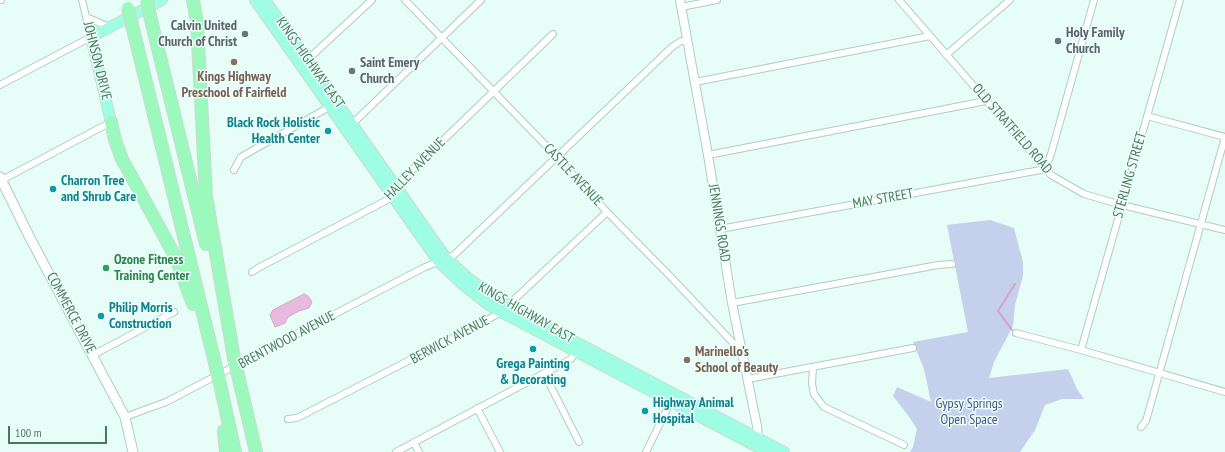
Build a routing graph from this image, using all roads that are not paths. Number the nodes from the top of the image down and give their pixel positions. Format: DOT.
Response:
graph roads {
  1 [pos="82,0"];
  2 [pos="147,0"];
  3 [pos="162,0"];
  4 [pos="193,0"];
  5 [pos="372,0"];
  6 [pos="406,0"];
  7 [pos="481,0"];
  8 [pos="717,0"];
  9 [pos="899,0"];
  10 [pos="1010,0"];
  11 [pos="1094,0"];
  12 [pos="1180,0"];
  13 [pos="260,1"];
  14 [pos="681,3"];
  15 [pos="127,4"];
  16 [pos="86,17"];
  17 [pos="109,28"];
  18 [pos="553,34"];
  19 [pos="930,36"];
  20 [pos="91,37"];
  21 [pos="442,38"];
  22 [pos="688,41"];
  23 [pos="946,54"];
  24 [pos="304,63"];
  25 [pos="695,82"];
  26 [pos="0,85"];
  27 [pos="494,92"];
  28 [pos="986,101"];
  29 [pos="334,105"];
  30 [pos="1147,116"];
  31 [pos="111,122"];
  32 [pos="349,127"];
  33 [pos="1225,137"];
  34 [pos="708,155"];
  35 [pos="557,157"];
  36 [pos="1046,169"];
  37 [pos="234,170"];
  38 [pos="1,178"];
  39 [pos="394,191"];
  40 [pos="1122,205"];
  41 [pos="607,212"];
  42 [pos="1200,224"];
  43 [pos="720,229"];
  44 [pos="1225,230"];
  45 [pos="442,260"];
  46 [pos="952,264"];
  47 [pos="252,272"];
  48 [pos="732,303"];
  49 [pos="505,309"];
  50 [pos="174,312"];
  51 [pos="1016,333"];
  52 [pos="741,346"];
  53 [pos="578,348"];
  54 [pos="913,348"];
  55 [pos="1081,350"];
  56 [pos="93,354"];
  57 [pos="234,358"];
  58 [pos="216,367"];
  59 [pos="813,367"];
  60 [pos="544,373"];
  61 [pos="1160,373"];
  62 [pos="748,379"];
  63 [pos="220,384"];
  64 [pos="1225,392"];
  65 [pos="672,398"];
  66 [pos="477,408"];
  67 [pos="125,417"];
  68 [pos="288,419"];
  69 [pos="1140,427"];
  70 [pos="414,442"];
  71 [pos="579,442"];
  72 [pos="757,442"];
  73 [pos="904,445"];
  74 [pos="133,452"];
  75 [pos="226,452"];
  76 [pos="235,452"];
  77 [pos="256,452"];
  78 [pos="396,452"];
  79 [pos="419,452"];
  80 [pos="500,452"];
  81 [pos="646,452"];
  82 [pos="767,452"];
  83 [pos="784,452"];
  1 -- 16 [label="street, JOHNSON DRIVE"];
  2 -- 57 [label="highway, bridge"];
  3 -- 17 [label="main road"];
  4 -- 57 [label="highway"];
  5 -- 24 [label="street"];
  6 -- 21 [label="street, CASTLE AVENUE"];
  7 -- 21 [label="street"];
  8 -- 14 [label="street"];
  9 -- 19 [label="street, OLD STRATFIELD ROAD"];
  10 -- 23 [label="street"];
  11 -- 36 [label="street"];
  12 -- 30 [label="street, STERLING STREET"];
  13 -- 24 [label="main road, KINGS HIGHWAY EAST"];
  14 -- 22 [label="street, JENNINGS ROAD"];
  15 -- 58 [label="highway, bridge"];
  16 -- 17 [label="street"];
  16 -- 20 [label="street, JOHNSON DRIVE"];
  17 -- 20 [label="main road"];
  18 -- 27 [label="street, HALLEY AVENUE"];
  19 -- 23 [label="street, OLD STRATFIELD ROAD"];
  19 -- 25 [label="street"];
  20 -- 26 [label="street"];
  20 -- 31 [label="main road, JOHNSON DRIVE"];
  21 -- 27 [label="street, CASTLE AVENUE"];
  21 -- 32 [label="street"];
  22 -- 25 [label="street, JENNINGS ROAD"];
  22 -- 35 [label="street, BRENTWOOD AVENUE"];
  23 -- 28 [label="street, OLD STRATFIELD ROAD"];
  24 -- 29 [label="main road, KINGS HIGHWAY EAST"];
  25 -- 34 [label="street, JENNINGS ROAD"];
  27 -- 35 [label="street, CASTLE AVENUE"];
  27 -- 39 [label="street, HALLEY AVENUE"];
  28 -- 34 [label="street"];
  28 -- 36 [label="street, OLD STRATFIELD ROAD"];
  29 -- 32 [label="main road, KINGS HIGHWAY EAST"];
  29 -- 37 [label="street"];
  30 -- 33 [label="street"];
  30 -- 40 [label="street, STERLING STREET"];
  31 -- 38 [label="street"];
  31 -- 58 [label="highway"];
  32 -- 39 [label="main road, KINGS HIGHWAY EAST"];
  33 -- 42 [label="street"];
  34 -- 43 [label="street, JENNINGS ROAD"];
  35 -- 41 [label="street, CASTLE AVENUE"];
  35 -- 45 [label="street, BRENTWOOD AVENUE"];
  36 -- 40 [label="street, OLD STRATFIELD ROAD"];
  36 -- 43 [label="street, MAY STREET"];
  38 -- 56 [label="main road, COMMERCE DRIVE"];
  39 -- 45 [label="main road, KINGS HIGHWAY EAST"];
  39 -- 47 [label="street, HALLEY AVENUE"];
  40 -- 42 [label="street, OLD STRATFIELD ROAD"];
  40 -- 55 [label="street, STERLING STREET"];
  41 -- 49 [label="street, BERWICK AVENUE"];
  41 -- 52 [label="street, CASTLE AVENUE"];
  42 -- 44 [label="street, OLD STRATFIELD ROAD"];
  42 -- 61 [label="street"];
  43 -- 48 [label="street, JENNINGS ROAD"];
  45 -- 49 [label="main road, KINGS HIGHWAY EAST"];
  45 -- 67 [label="street, BRENTWOOD AVENUE"];
  46 -- 48 [label="street"];
  48 -- 52 [label="street, JENNINGS ROAD"];
  49 -- 53 [label="main road, KINGS HIGHWAY EAST"];
  49 -- 68 [label="street, BERWICK AVENUE"];
  50 -- 56 [label="street"];
  51 -- 55 [label="street"];
  52 -- 62 [label="street, JENNINGS ROAD"];
  53 -- 60 [label="street"];
  53 -- 65 [label="main road, KINGS HIGHWAY EAST"];
  54 -- 59 [label="street"];
  55 -- 61 [label="street"];
  56 -- 67 [label="main road, COMMERCE DRIVE"];
  57 -- 77 [label="highway, bridge"];
  58 -- 63 [label="highway, bridge"];
  59 -- 62 [label="street"];
  59 -- 73 [label="street"];
  60 -- 66 [label="street"];
  60 -- 71 [label="street"];
  61 -- 64 [label="street"];
  61 -- 69 [label="street"];
  62 -- 72 [label="street, JENNINGS ROAD"];
  63 -- 75 [label="highway"];
  63 -- 76 [label="highway"];
  65 -- 72 [label="main road, KINGS HIGHWAY EAST"];
  65 -- 81 [label="street"];
  66 -- 70 [label="street"];
  66 -- 80 [label="street"];
  67 -- 74 [label="main road, COMMERCE DRIVE"];
  70 -- 78 [label="street"];
  70 -- 79 [label="street"];
  72 -- 82 [label="main road, KINGS HIGHWAY EAST"];
  72 -- 83 [label="main road, KINGS HIGHWAY EAST"];
}
